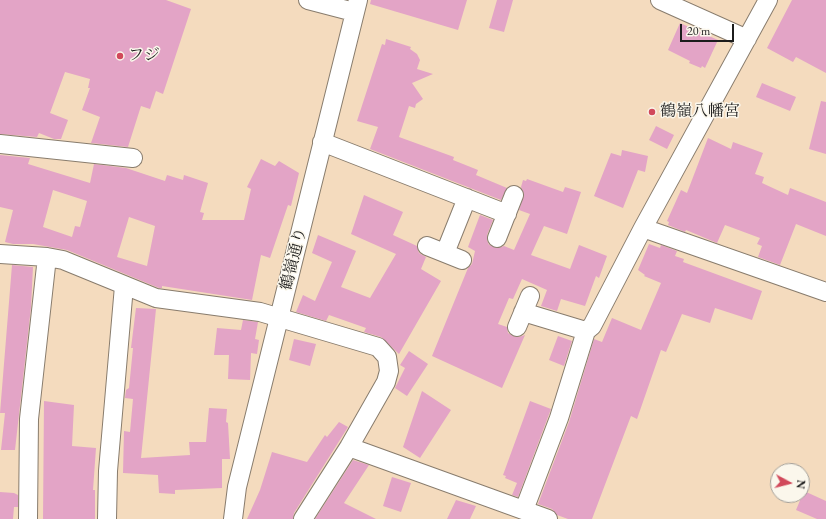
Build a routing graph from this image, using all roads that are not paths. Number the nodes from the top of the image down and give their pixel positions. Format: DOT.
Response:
graph roads {
  1 [pos="308,0"];
  2 [pos="660,0"];
  3 [pos="768,0"];
  4 [pos="356,6"];
  5 [pos="747,39"];
  6 [pos="322,142"];
  7 [pos="0,144"];
  8 [pos="133,158"];
  9 [pos="514,195"];
  10 [pos="466,198"];
  11 [pos="507,214"];
  12 [pos="643,228"];
  13 [pos="497,238"];
  14 [pos="427,246"];
  15 [pos="445,253"];
  16 [pos="0,254"];
  17 [pos="47,257"];
  18 [pos="462,260"];
  19 [pos="124,286"];
  20 [pos="826,292"];
  21 [pos="523,311"];
  22 [pos="279,317"];
  23 [pos="586,331"];
  24 [pos="349,447"];
  25 [pos="524,510"];
  26 [pos="28,519"];
  27 [pos="107,519"];
  28 [pos="233,519"];
  29 [pos="303,519"];
  30 [pos="548,519"];
  1 -- 4 [label="street"];
  2 -- 5 [label="street"];
  3 -- 5 [label="street"];
  4 -- 6 [label="street, 鶴嶺通り"];
  5 -- 12 [label="street"];
  6 -- 10 [label="street"];
  6 -- 22 [label="street, 鶴嶺通り"];
  7 -- 8 [label="street"];
  9 -- 11 [label="street"];
  10 -- 11 [label="street"];
  10 -- 15 [label="street"];
  11 -- 13 [label="street"];
  12 -- 20 [label="street"];
  12 -- 23 [label="street"];
  14 -- 15 [label="street"];
  15 -- 18 [label="street"];
  16 -- 17 [label="street"];
  17 -- 19 [label="street"];
  17 -- 26 [label="street"];
  19 -- 22 [label="street"];
  19 -- 27 [label="street"];
  21 -- 23 [label="street"];
  22 -- 24 [label="street"];
  22 -- 28 [label="street, 鶴嶺通り"];
  23 -- 25 [label="street"];
  24 -- 25 [label="street"];
  24 -- 29 [label="street"];
  25 -- 30 [label="street"];
}
